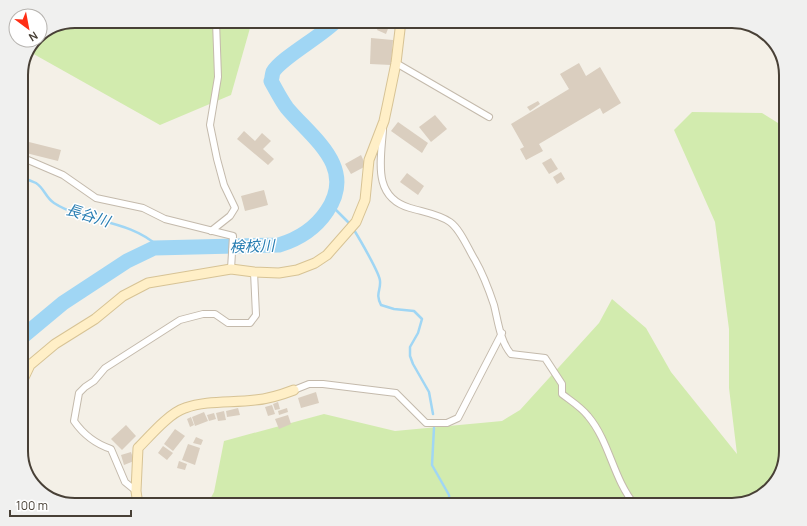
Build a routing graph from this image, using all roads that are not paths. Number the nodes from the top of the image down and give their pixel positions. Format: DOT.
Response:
graph roads {
  1 [pos="216,28"];
  2 [pos="400,28"];
  3 [pos="396,63"];
  4 [pos="489,117"];
  5 [pos="384,121"];
  6 [pos="28,160"];
  7 [pos="211,231"];
  8 [pos="231,269"];
  9 [pos="254,272"];
  10 [pos="502,333"];
  11 [pos="28,369"];
  12 [pos="294,390"];
  13 [pos="136,491"];
  14 [pos="137,498"];
  15 [pos="631,498"];
  1 -- 7 [label="street"];
  2 -- 3 [label="street"];
  3 -- 4 [label="street"];
  3 -- 5 [label="street"];
  5 -- 9 [label="street"];
  5 -- 10 [label="street"];
  6 -- 7 [label="street"];
  7 -- 8 [label="street"];
  8 -- 9 [label="street"];
  8 -- 11 [label="street"];
  9 -- 13 [label="street"];
  10 -- 12 [label="street"];
  10 -- 15 [label="street"];
  12 -- 13 [label="street"];
  13 -- 14 [label="street"];
}
